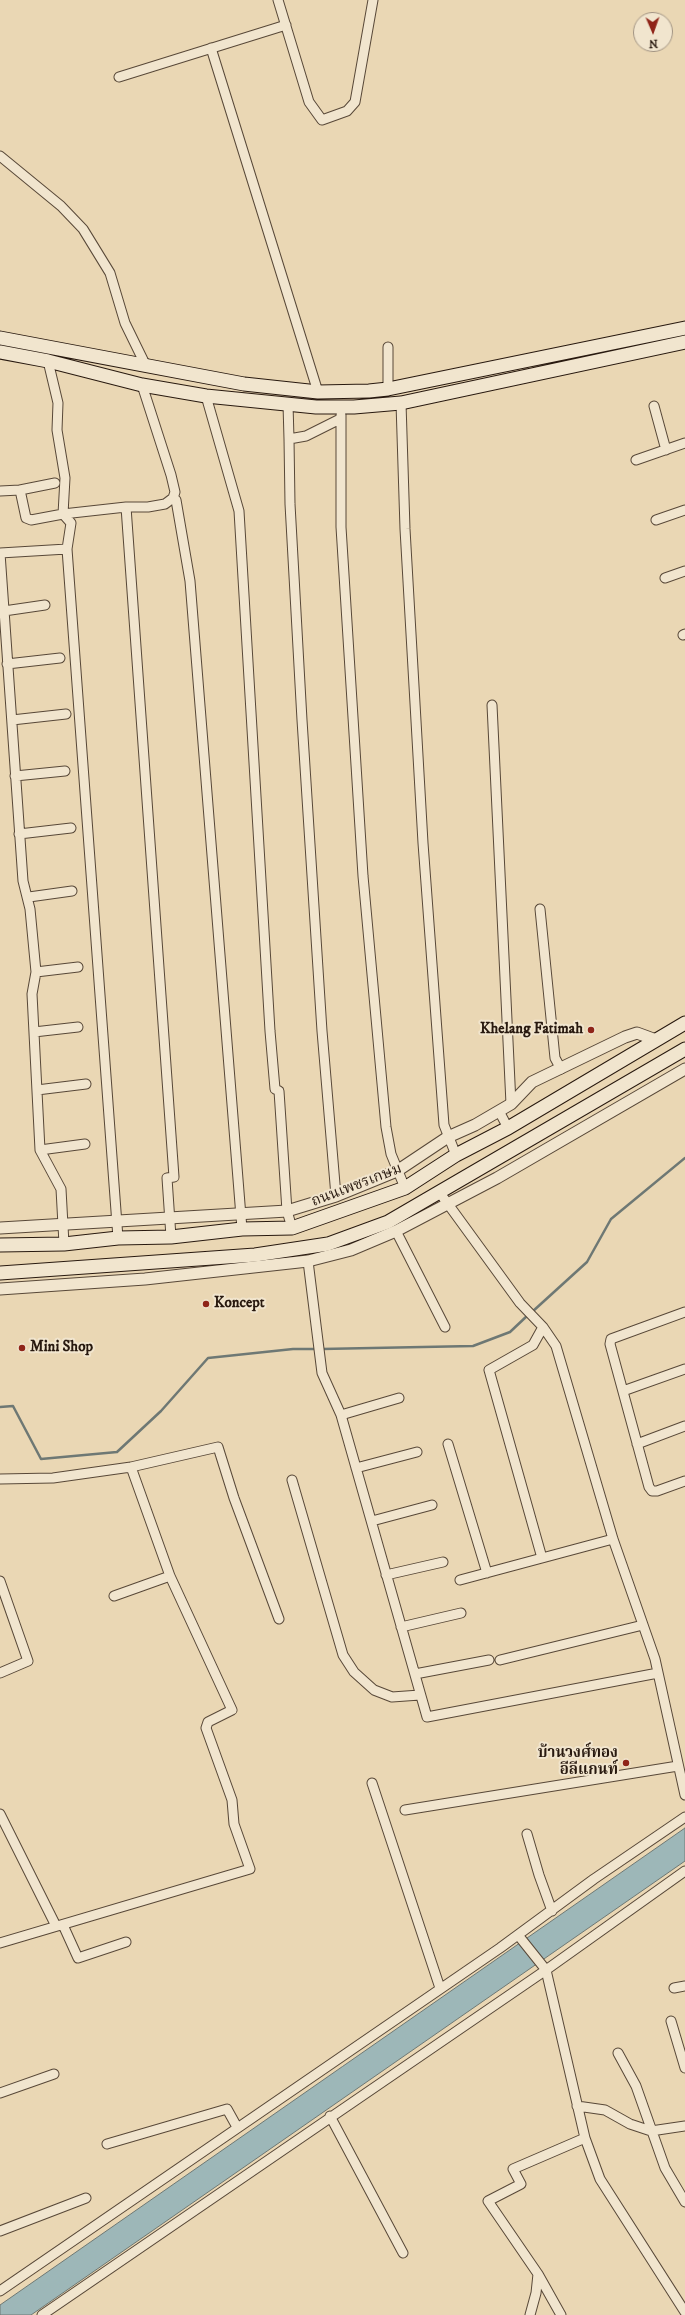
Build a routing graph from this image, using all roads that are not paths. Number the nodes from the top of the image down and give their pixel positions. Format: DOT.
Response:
graph roads {
  1 [pos="278,0"];
  2 [pos="373,0"];
  3 [pos="286,25"];
  4 [pos="211,48"];
  5 [pos="119,77"];
  6 [pos="0,156"];
  7 [pos="685,328"];
  8 [pos="0,338"];
  9 [pos="685,342"];
  10 [pos="388,347"];
  11 [pos="0,352"];
  12 [pos="48,361"];
  13 [pos="145,364"];
  14 [pos="142,385"];
  15 [pos="388,389"];
  16 [pos="318,392"];
  17 [pos="206,396"];
  18 [pos="401,403"];
  19 [pos="288,404"];
  20 [pos="654,406"];
  21 [pos="341,413"];
  22 [pos="289,439"];
  23 [pos="685,443"];
  24 [pos="666,450"];
  25 [pos="636,460"];
  26 [pos="55,484"];
  27 [pos="0,490"];
  28 [pos="20,490"];
  29 [pos="173,498"];
  30 [pos="126,506"];
  31 [pos="685,510"];
  32 [pos="63,514"];
  33 [pos="656,520"];
  34 [pos="67,549"];
  35 [pos="0,553"];
  36 [pos="685,571"];
  37 [pos="665,578"];
  38 [pos="45,606"];
  39 [pos="4,611"];
  40 [pos="60,658"];
  41 [pos="7,664"];
  42 [pos="492,706"];
  43 [pos="66,714"];
  44 [pos="12,720"];
  45 [pos="65,771"];
  46 [pos="15,776"];
  47 [pos="71,828"];
  48 [pos="19,834"];
  49 [pos="72,892"];
  50 [pos="29,898"];
  51 [pos="540,909"];
  52 [pos="78,967"];
  53 [pos="36,972"];
  54 [pos="685,1023"];
  55 [pos="78,1027"];
  56 [pos="34,1032"];
  57 [pos="656,1040"];
  58 [pos="685,1049"];
  59 [pos="561,1069"];
  60 [pos="685,1069"];
  61 [pos="86,1084"];
  62 [pos="37,1090"];
  63 [pos="511,1104"];
  64 [pos="499,1111"];
  65 [pos="508,1128"];
  66 [pos="448,1137"];
  67 [pos="85,1144"];
  68 [pos="40,1150"];
  69 [pos="456,1155"];
  70 [pos="397,1171"];
  71 [pos="405,1188"];
  72 [pos="336,1196"];
  73 [pos="443,1198"];
  74 [pos="287,1211"];
  75 [pos="240,1214"];
  76 [pos="170,1218"];
  77 [pos="117,1221"];
  78 [pos="63,1225"];
  79 [pos="0,1228"];
  80 [pos="292,1228"];
  81 [pos="242,1229"];
  82 [pos="396,1231"];
  83 [pos="171,1237"];
  84 [pos="118,1238"];
  85 [pos="64,1244"];
  86 [pos="0,1245"];
  87 [pos="256,1260"];
  88 [pos="308,1260"];
  89 [pos="0,1273"];
  90 [pos="0,1289"];
  91 [pos="685,1312"];
  92 [pos="445,1327"];
  93 [pos="544,1327"];
  94 [pos="685,1369"];
  95 [pos="623,1391"];
  96 [pos="399,1398"];
  97 [pos="341,1415"];
  98 [pos="685,1426"];
  99 [pos="448,1444"];
  100 [pos="637,1444"];
  101 [pos="417,1452"];
  102 [pos="131,1467"];
  103 [pos="356,1468"];
  104 [pos="0,1479"];
  105 [pos="292,1480"];
  106 [pos="685,1481"];
  107 [pos="432,1505"];
  108 [pos="372,1521"];
  109 [pos="613,1539"];
  110 [pos="542,1558"];
  111 [pos="442,1562"];
  112 [pos="487,1572"];
  113 [pos="386,1574"];
  114 [pos="170,1576"];
  115 [pos="460,1580"];
  116 [pos="0,1581"];
  117 [pos="114,1596"];
  118 [pos="461,1613"];
  119 [pos="279,1618"];
  120 [pos="643,1625"];
  121 [pos="401,1627"];
  122 [pos="489,1660"];
  123 [pos="500,1660"];
  124 [pos="0,1673"];
  125 [pos="658,1673"];
  126 [pos="415,1674"];
  127 [pos="420,1695"];
  128 [pos="678,1766"];
  129 [pos="372,1783"];
  130 [pos="685,1795"];
  131 [pos="405,1810"];
  132 [pos="0,1814"];
  133 [pos="685,1817"];
  134 [pos="527,1834"];
  135 [pos="685,1871"];
  136 [pos="552,1911"];
  137 [pos="60,1925"];
  138 [pos="518,1935"];
  139 [pos="126,1942"];
  140 [pos="0,1943"];
  141 [pos="546,1970"];
  142 [pos="685,1986"];
  143 [pos="440,1988"];
  144 [pos="674,1988"];
  145 [pos="671,2021"];
  146 [pos="618,2053"];
  147 [pos="685,2068"];
  148 [pos="54,2074"];
  149 [pos="0,2093"];
  150 [pos="577,2106"];
  151 [pos="330,2116"];
  152 [pos="685,2126"];
  153 [pos="237,2127"];
  154 [pos="651,2131"];
  155 [pos="585,2138"];
  156 [pos="107,2144"];
  157 [pos="86,2198"];
  158 [pos="685,2202"];
  159 [pos="0,2231"];
  160 [pos="402,2253"];
  161 [pos="538,2274"];
  162 [pos="0,2291"];
  163 [pos="685,2312"];
  164 [pos="42,2315"];
  165 [pos="530,2315"];
  166 [pos="561,2315"];
  1 -- 3 [label="street"];
  2 -- 3 [label="street"];
  3 -- 4 [label="street"];
  4 -- 5 [label="street"];
  4 -- 16 [label="street"];
  6 -- 13 [label="street"];
  7 -- 15 [label="main road"];
  8 -- 13 [label="main road"];
  9 -- 18 [label="main road"];
  10 -- 15 [label="street"];
  11 -- 12 [label="main road"];
  12 -- 14 [label="main road"];
  12 -- 32 [label="street"];
  13 -- 16 [label="main road"];
  14 -- 17 [label="main road"];
  14 -- 29 [label="street"];
  15 -- 16 [label="main road"];
  17 -- 19 [label="main road"];
  17 -- 74 [label="street"];
  18 -- 21 [label="main road"];
  18 -- 66 [label="street"];
  19 -- 21 [label="main road"];
  19 -- 22 [label="street"];
  20 -- 24 [label="street"];
  21 -- 22 [label="street"];
  21 -- 70 [label="street"];
  22 -- 72 [label="street"];
  23 -- 24 [label="street"];
  24 -- 25 [label="street"];
  26 -- 28 [label="street"];
  27 -- 28 [label="street"];
  28 -- 32 [label="street"];
  29 -- 30 [label="street"];
  29 -- 75 [label="street"];
  30 -- 32 [label="street"];
  30 -- 76 [label="street"];
  31 -- 33 [label="street"];
  32 -- 34 [label="street"];
  34 -- 35 [label="street"];
  34 -- 77 [label="street"];
  35 -- 39 [label="street"];
  36 -- 37 [label="street"];
  38 -- 39 [label="street"];
  39 -- 41 [label="street"];
  40 -- 41 [label="street"];
  41 -- 44 [label="street"];
  42 -- 63 [label="street"];
  43 -- 44 [label="street"];
  44 -- 46 [label="street"];
  45 -- 46 [label="street"];
  46 -- 48 [label="street"];
  47 -- 48 [label="street"];
  48 -- 50 [label="street"];
  49 -- 50 [label="street"];
  50 -- 53 [label="street"];
  51 -- 59 [label="street"];
  52 -- 53 [label="street"];
  53 -- 56 [label="street"];
  54 -- 57 [label="main road, ถนนเพชรเกษม"];
  55 -- 56 [label="street"];
  56 -- 62 [label="street"];
  57 -- 59 [label="street"];
  57 -- 65 [label="main road, ถนนเพชรเกษม"];
  58 -- 73 [label="main road"];
  59 -- 63 [label="street"];
  60 -- 73 [label="street"];
  61 -- 62 [label="street"];
  62 -- 68 [label="street"];
  63 -- 64 [label="street"];
  64 -- 65 [label="street"];
  64 -- 66 [label="street"];
  65 -- 69 [label="main road, ถนนเพชรเกษม"];
  66 -- 69 [label="street"];
  66 -- 70 [label="street"];
  67 -- 68 [label="street"];
  68 -- 78 [label="street"];
  69 -- 71 [label="main road, ถนนเพชรเกษม"];
  70 -- 71 [label="street"];
  70 -- 72 [label="street"];
  71 -- 80 [label="main road, ถนนเพชรเกษม"];
  72 -- 74 [label="street"];
  73 -- 82 [label="street"];
  73 -- 87 [label="main road"];
  73 -- 93 [label="street"];
  74 -- 75 [label="street"];
  74 -- 80 [label="street"];
  75 -- 76 [label="street"];
  75 -- 81 [label="street"];
  76 -- 77 [label="street"];
  76 -- 83 [label="street"];
  77 -- 78 [label="street"];
  77 -- 84 [label="street"];
  78 -- 79 [label="street"];
  78 -- 85 [label="street"];
  80 -- 81 [label="main road, ถนนเพชรเกษม"];
  81 -- 83 [label="main road, ถนนเพชรเกษม"];
  82 -- 88 [label="street"];
  82 -- 92 [label="street"];
  83 -- 84 [label="main road, ถนนเพชรเกษม"];
  84 -- 85 [label="main road, ถนนเพชรเกษม"];
  85 -- 86 [label="main road, ถนนเพชรเกษม"];
  87 -- 88 [label="street"];
  87 -- 89 [label="main road"];
  87 -- 90 [label="street"];
  88 -- 97 [label="street"];
  91 -- 95 [label="street"];
  93 -- 109 [label="street"];
  93 -- 110 [label="street"];
  94 -- 95 [label="street"];
  95 -- 100 [label="street"];
  96 -- 97 [label="street"];
  97 -- 103 [label="street"];
  98 -- 100 [label="street"];
  99 -- 112 [label="street"];
  100 -- 106 [label="street"];
  101 -- 103 [label="street"];
  102 -- 104 [label="street"];
  102 -- 114 [label="street"];
  102 -- 119 [label="street"];
  103 -- 108 [label="street"];
  105 -- 127 [label="street"];
  107 -- 108 [label="street"];
  108 -- 113 [label="street"];
  109 -- 110 [label="street"];
  109 -- 120 [label="street"];
  110 -- 112 [label="street"];
  111 -- 113 [label="street"];
  112 -- 115 [label="street"];
  113 -- 121 [label="street"];
  114 -- 117 [label="street"];
  114 -- 137 [label="street"];
  116 -- 124 [label="street"];
  118 -- 121 [label="street"];
  120 -- 123 [label="street"];
  120 -- 125 [label="street"];
  121 -- 126 [label="street"];
  122 -- 126 [label="street"];
  125 -- 127 [label="street"];
  125 -- 128 [label="street"];
  126 -- 127 [label="street"];
  128 -- 130 [label="street"];
  128 -- 131 [label="street"];
  129 -- 143 [label="street"];
  132 -- 137 [label="street"];
  133 -- 136 [label="street"];
  134 -- 136 [label="street"];
  135 -- 141 [label="street"];
  136 -- 138 [label="street"];
  137 -- 139 [label="street"];
  137 -- 140 [label="street"];
  138 -- 141 [label="street"];
  138 -- 143 [label="street"];
  141 -- 150 [label="street"];
  141 -- 151 [label="street"];
  142 -- 144 [label="street"];
  143 -- 153 [label="street"];
  145 -- 147 [label="street"];
  146 -- 154 [label="street"];
  148 -- 149 [label="street"];
  150 -- 154 [label="street"];
  150 -- 155 [label="street"];
  151 -- 160 [label="street"];
  151 -- 164 [label="street"];
  152 -- 154 [label="street"];
  153 -- 156 [label="street"];
  153 -- 162 [label="street"];
  154 -- 158 [label="street"];
  155 -- 161 [label="street"];
  155 -- 163 [label="street"];
  157 -- 159 [label="street"];
  161 -- 165 [label="street"];
  161 -- 166 [label="street"];
}
